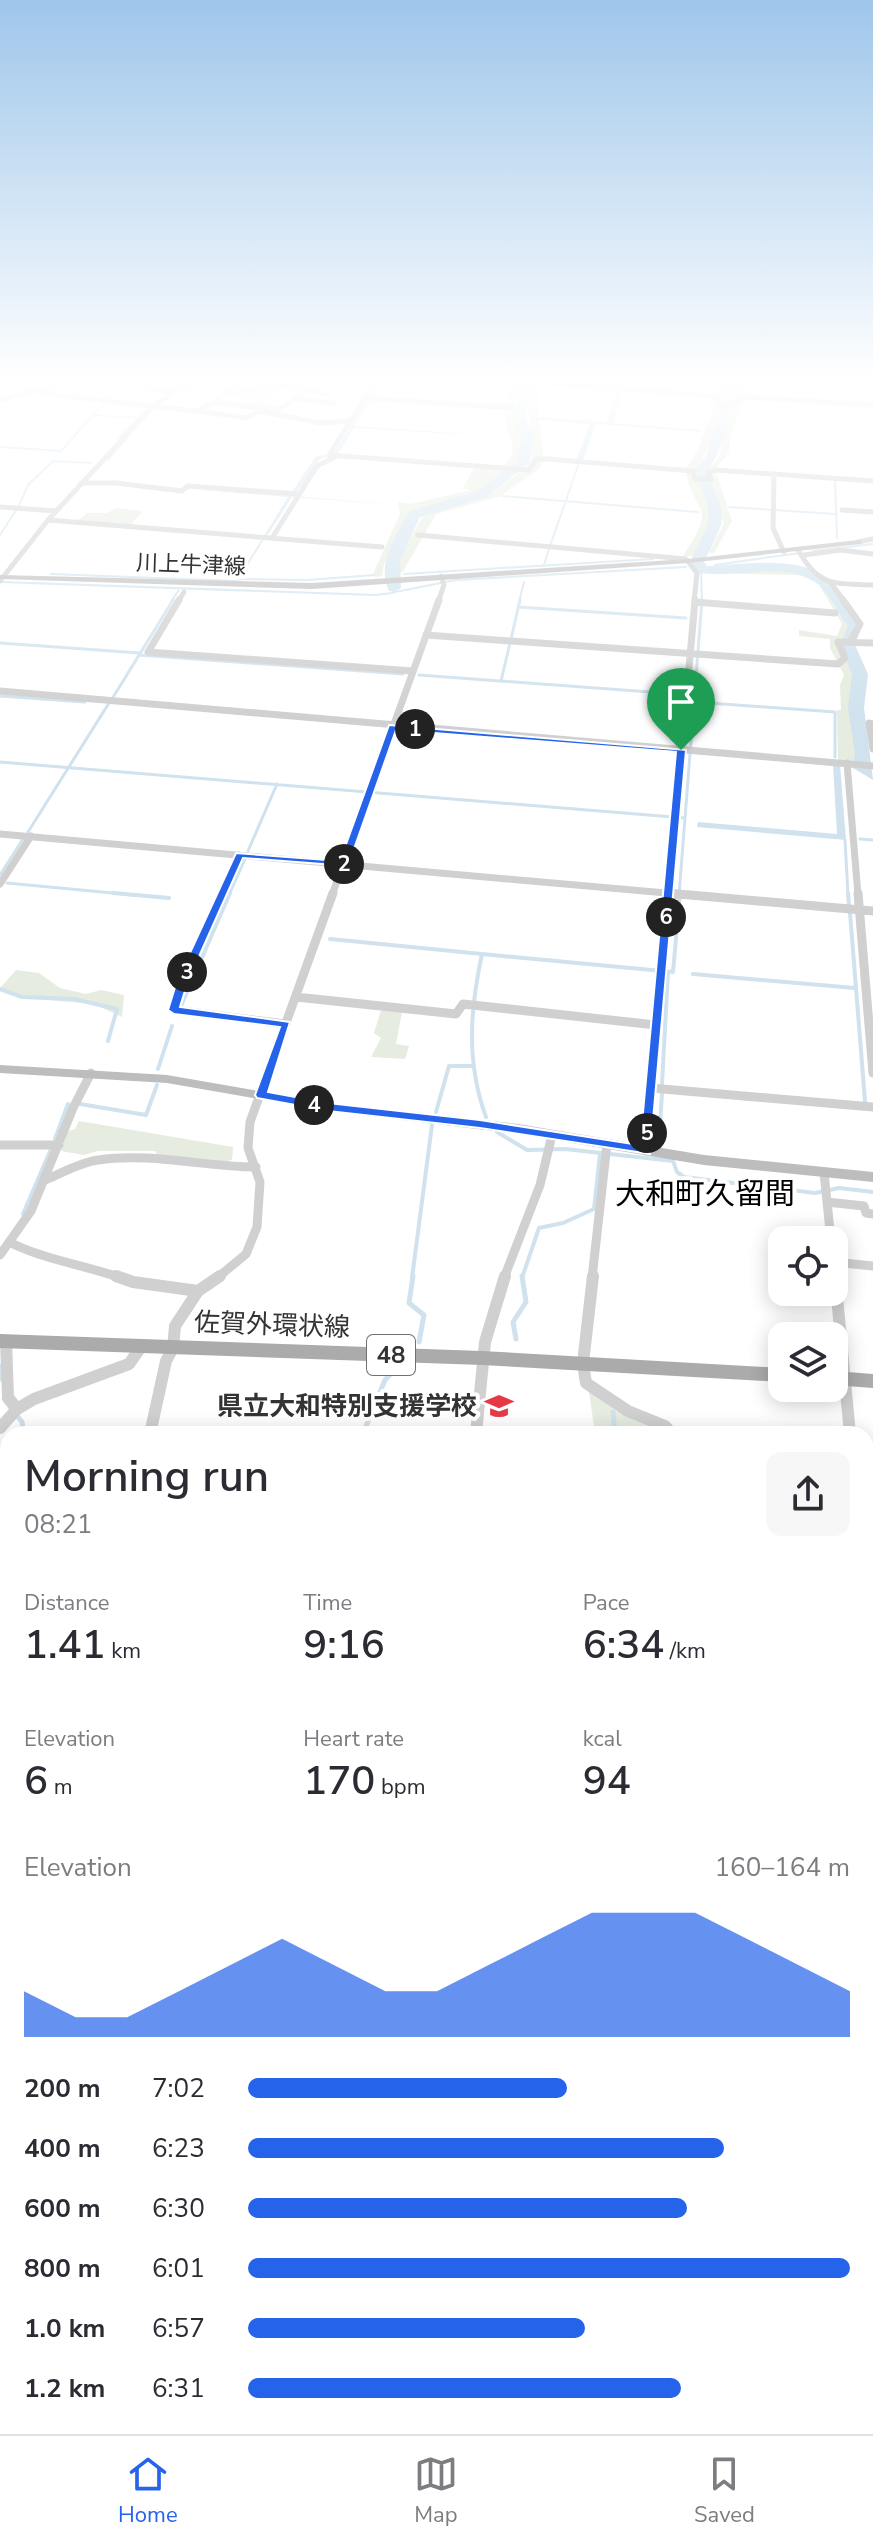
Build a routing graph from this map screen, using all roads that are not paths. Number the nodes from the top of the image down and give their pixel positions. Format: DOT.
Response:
graph roads {
  1 [pos="74,491"];
  2 [pos="243,491"];
  3 [pos="299,491"];
  4 [pos="774,491"];
  5 [pos="296,495"];
  6 [pos="0,507"];
  7 [pos="842,510"];
  8 [pos="56,511"];
  9 [pos="873,512"];
  10 [pos="48,520"];
  11 [pos="418,535"];
  12 [pos="272,538"];
  13 [pos="873,539"];
  14 [pos="858,542"];
  15 [pos="382,547"];
  16 [pos="784,552"];
  17 [pos="801,552"];
  18 [pos="873,554"];
  19 [pos="688,561"];
  20 [pos="1,578"];
  21 [pos="443,580"];
  22 [pos="831,583"];
  23 [pos="873,585"];
  24 [pos="184,592"];
  25 [pos="695,602"];
  26 [pos="835,613"];
  27 [pos="426,635"];
  28 [pos="850,642"];
  29 [pos="873,643"];
  30 [pos="690,653"];
  31 [pos="413,671"];
  32 [pos="0,691"];
  33 [pos="873,724"];
  34 [pos="392,727"];
  35 [pos="873,749"];
  36 [pos="681,750"];
  37 [pos="850,763"];
  38 [pos="873,766"];
  39 [pos="0,834"];
  40 [pos="31,836"];
  41 [pos="239,855"];
  42 [pos="344,864"];
  43 [pos="0,884"];
  44 [pos="668,893"];
  45 [pos="860,910"];
  46 [pos="873,911"];
  47 [pos="296,997"];
  48 [pos="286,1024"];
  49 [pos="656,1025"];
  50 [pos="0,1069"];
  51 [pos="91,1073"];
  52 [pos="873,1073"];
  53 [pos="651,1088"];
  54 [pos="261,1095"];
  55 [pos="873,1107"];
  56 [pos="0,1145"];
  57 [pos="59,1145"];
  58 [pos="550,1145"];
  59 [pos="606,1151"];
  60 [pos="646,1151"];
  61 [pos="256,1167"];
  62 [pos="873,1177"];
  63 [pos="825,1178"];
  64 [pos="45,1180"];
  65 [pos="827,1200"];
  66 [pos="873,1214"];
  67 [pos="830,1226"];
  68 [pos="9,1242"];
  69 [pos="0,1255"];
  70 [pos="848,1263"];
  71 [pos="873,1266"];
  72 [pos="198,1291"];
  73 [pos="3,1341"];
  74 [pos="141,1347"];
  75 [pos="173,1348"];
  76 [pos="482,1358"];
  77 [pos="583,1363"];
  78 [pos="768,1374"];
  79 [pos="848,1379"];
  80 [pos="873,1381"];
  81 [pos="844,1402"];
  82 [pos="9,1418"];
  83 [pos="152,1426"];
  84 [pos="477,1426"];
  85 [pos="665,1426"];
  86 [pos="849,1426"];
  1 -- 8 [label="street"];
  2 -- 5 [label="street"];
  3 -- 5 [label="street"];
  4 -- 16 [label="street"];
  5 -- 12 [label="street"];
  6 -- 8 [label="street"];
  7 -- 9 [label="street"];
  8 -- 10 [label="street"];
  10 -- 12 [label="street"];
  10 -- 20 [label="street"];
  11 -- 19 [label="street"];
  12 -- 15 [label="street"];
  13 -- 14 [label="street"];
  14 -- 17 [label="main road"];
  16 -- 17 [label="main road"];
  16 -- 19 [label="main road"];
  17 -- 18 [label="street"];
  17 -- 22 [label="street"];
  19 -- 21 [label="main road"];
  19 -- 25 [label="street"];
  20 -- 21 [label="main road, 川上牛津線"];
  21 -- 27 [label="street"];
  22 -- 23 [label="street"];
  22 -- 28 [label="street"];
  24 -- 31 [label="street"];
  25 -- 26 [label="street"];
  25 -- 30 [label="street"];
  27 -- 30 [label="street"];
  27 -- 31 [label="street"];
  28 -- 29 [label="street"];
  28 -- 30 [label="street"];
  30 -- 36 [label="street"];
  31 -- 34 [label="street"];
  32 -- 34 [label="street"];
  33 -- 35 [label="street"];
  34 -- 36 [label="street"];
  34 -- 42 [label="street"];
  36 -- 37 [label="street"];
  36 -- 44 [label="street"];
  37 -- 38 [label="street"];
  37 -- 45 [label="street"];
  39 -- 40 [label="street"];
  40 -- 41 [label="street"];
  40 -- 43 [label="street"];
  41 -- 42 [label="street"];
  41 -- 48 [label="street"];
  42 -- 44 [label="street"];
  42 -- 47 [label="street"];
  44 -- 45 [label="street"];
  44 -- 49 [label="street"];
  45 -- 46 [label="street"];
  45 -- 52 [label="street"];
  47 -- 48 [label="street"];
  47 -- 49 [label="street"];
  48 -- 54 [label="street"];
  49 -- 53 [label="street"];
  50 -- 51 [label="main road"];
  51 -- 54 [label="main road"];
  51 -- 57 [label="street"];
  53 -- 55 [label="street"];
  53 -- 60 [label="street"];
  54 -- 58 [label="main road"];
  54 -- 61 [label="street"];
  56 -- 57 [label="street"];
  57 -- 64 [label="street"];
  58 -- 59 [label="main road"];
  58 -- 76 [label="street"];
  59 -- 60 [label="main road"];
  59 -- 77 [label="street"];
  60 -- 63 [label="main road"];
  61 -- 64 [label="street"];
  61 -- 72 [label="street"];
  62 -- 63 [label="main road"];
  63 -- 65 [label="street"];
  64 -- 68 [label="street"];
  65 -- 66 [label="street"];
  65 -- 67 [label="street"];
  68 -- 69 [label="street"];
  68 -- 72 [label="street"];
  70 -- 71 [label="street"];
  72 -- 75 [label="street"];
  73 -- 74 [label="main road, 佐賀外環状線 / 48"];
  73 -- 82 [label="street"];
  74 -- 75 [label="main road, 佐賀外環状線 / 48"];
  74 -- 82 [label="street"];
  75 -- 76 [label="main road, 佐賀外環状線 / 48"];
  75 -- 83 [label="street"];
  76 -- 77 [label="main road, 佐賀外環状線 / 48"];
  76 -- 84 [label="street"];
  77 -- 78 [label="main road, 佐賀外環状線 / 48"];
  77 -- 85 [label="street"];
  79 -- 80 [label="main road"];
  81 -- 86 [label="street"];
}
